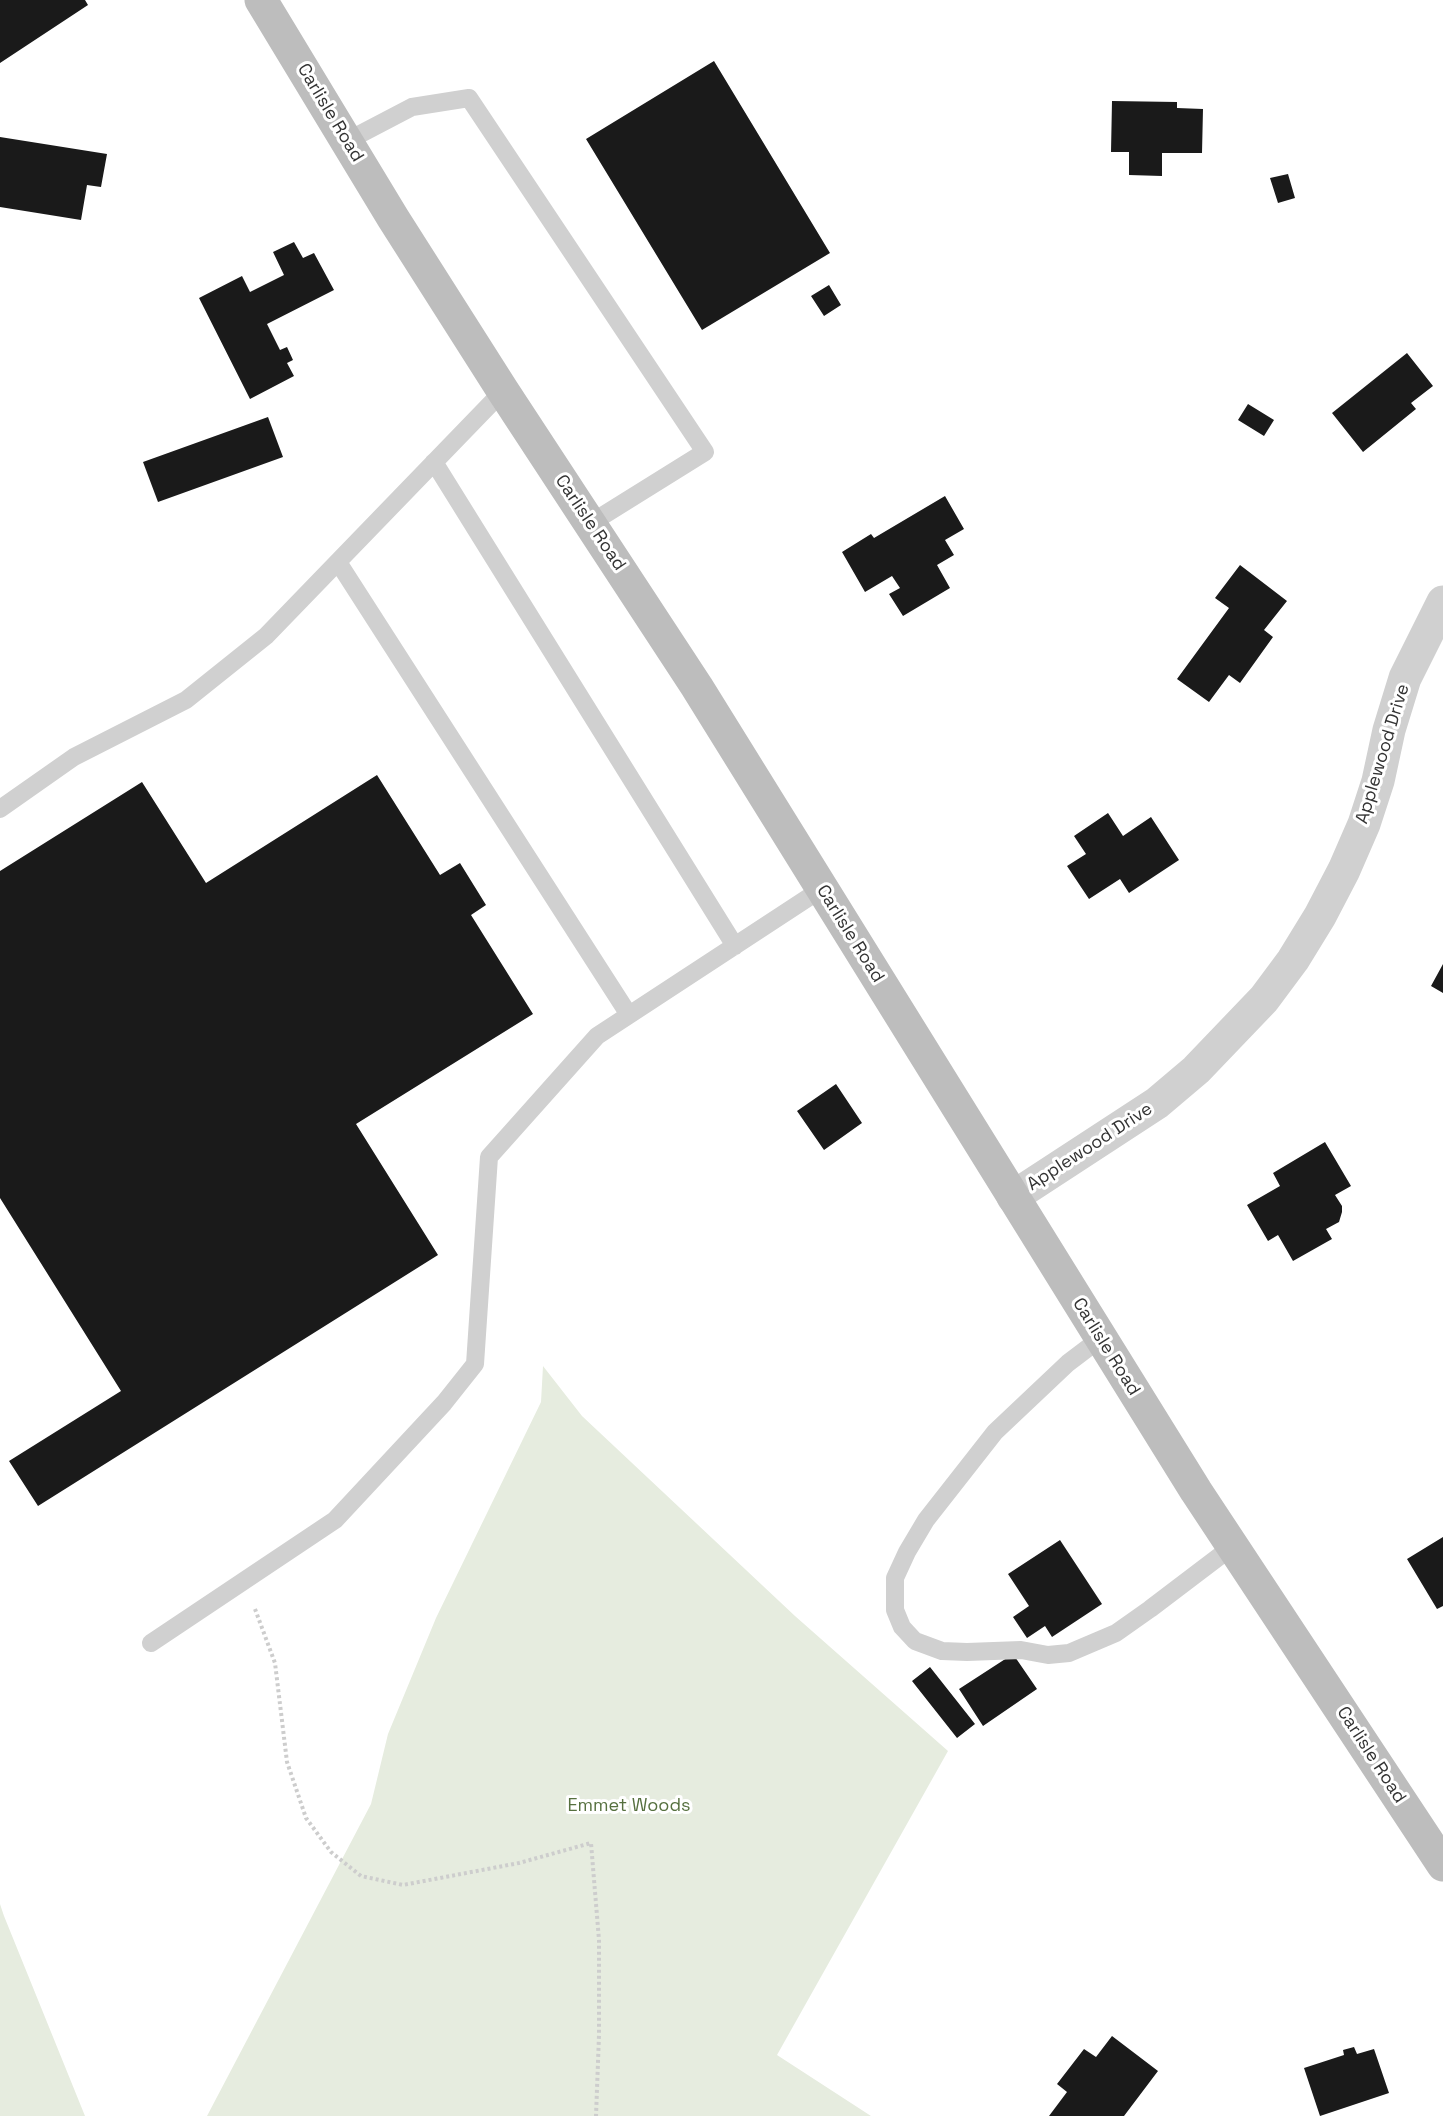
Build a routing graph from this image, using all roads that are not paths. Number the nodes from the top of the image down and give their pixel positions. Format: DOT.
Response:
graph roads {
  1 [pos="261,0"];
  2 [pos="346,141"];
  3 [pos="503,391"];
  4 [pos="434,462"];
  5 [pos="591,523"];
  6 [pos="338,562"];
  7 [pos="1443,602"];
  8 [pos="0,809"];
  9 [pos="823,888"];
  10 [pos="735,946"];
  11 [pos="629,1015"];
  12 [pos="1013,1197"];
  13 [pos="1101,1338"];
  14 [pos="1233,1546"];
  15 [pos="151,1643"];
  16 [pos="1443,1865"];
  1 -- 2 [label="main road, Carlisle Road"];
  2 -- 3 [label="main road, Carlisle Road"];
  2 -- 5 [label="lane"];
  3 -- 4 [label="lane"];
  3 -- 5 [label="main road, Carlisle Road"];
  4 -- 6 [label="lane"];
  4 -- 10 [label="lane"];
  5 -- 9 [label="main road, Carlisle Road"];
  6 -- 8 [label="lane"];
  6 -- 11 [label="lane"];
  7 -- 12 [label="street, Applewood Drive"];
  9 -- 10 [label="lane"];
  9 -- 12 [label="main road, Carlisle Road"];
  10 -- 11 [label="lane"];
  11 -- 15 [label="lane"];
  12 -- 13 [label="main road, Carlisle Road"];
  13 -- 14 [label="main road, Carlisle Road"];
  13 -- 14 [label="lane"];
  14 -- 16 [label="main road, Carlisle Road"];
}
